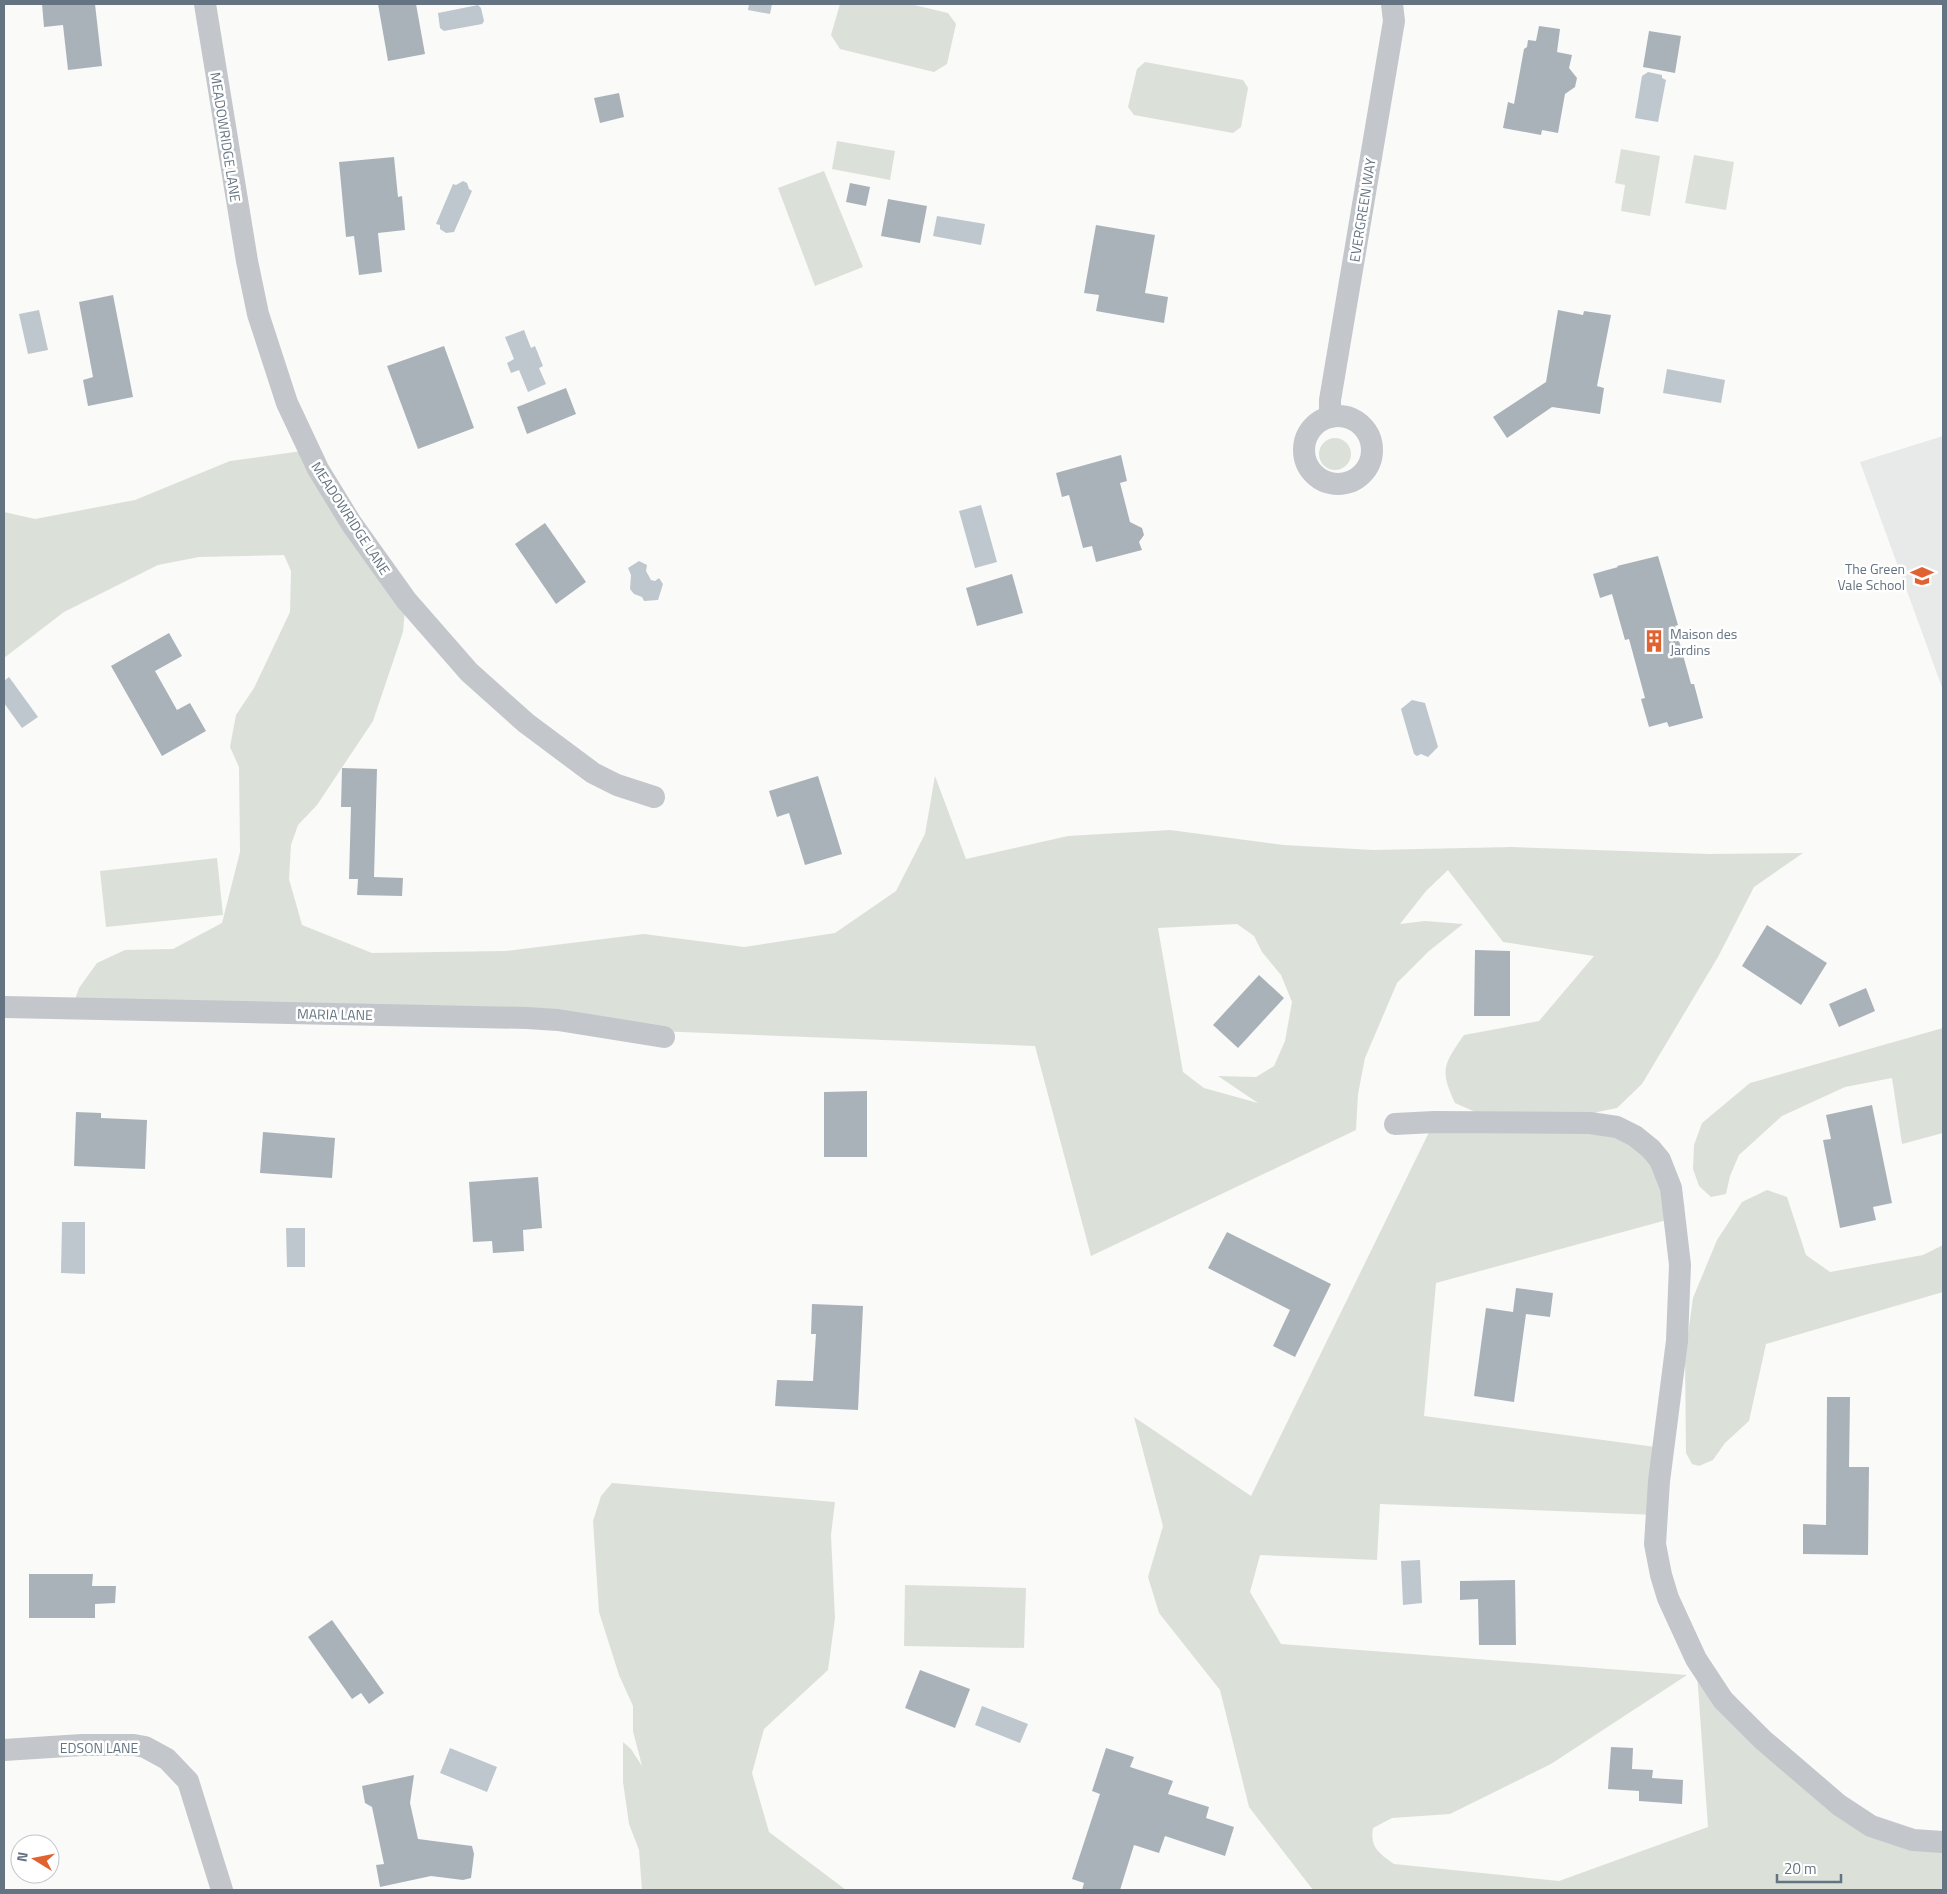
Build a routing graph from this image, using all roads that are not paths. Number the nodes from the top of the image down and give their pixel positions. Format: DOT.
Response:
graph roads {
  1 [pos="205,4"];
  2 [pos="1392,4"];
  3 [pos="1330,417"];
  4 [pos="654,797"];
  5 [pos="4,1007"];
  6 [pos="664,1037"];
  7 [pos="1395,1124"];
  8 [pos="4,1750"];
  9 [pos="1943,1842"];
  10 [pos="222,1890"];
  1 -- 4 [label="street, MEADOWRIDGE LANE"];
  2 -- 3 [label="street, EVERGREEN WAY"];
  5 -- 6 [label="street, MARIA LANE"];
  7 -- 9 [label="street"];
  8 -- 10 [label="street, EDSON LANE"];
}
